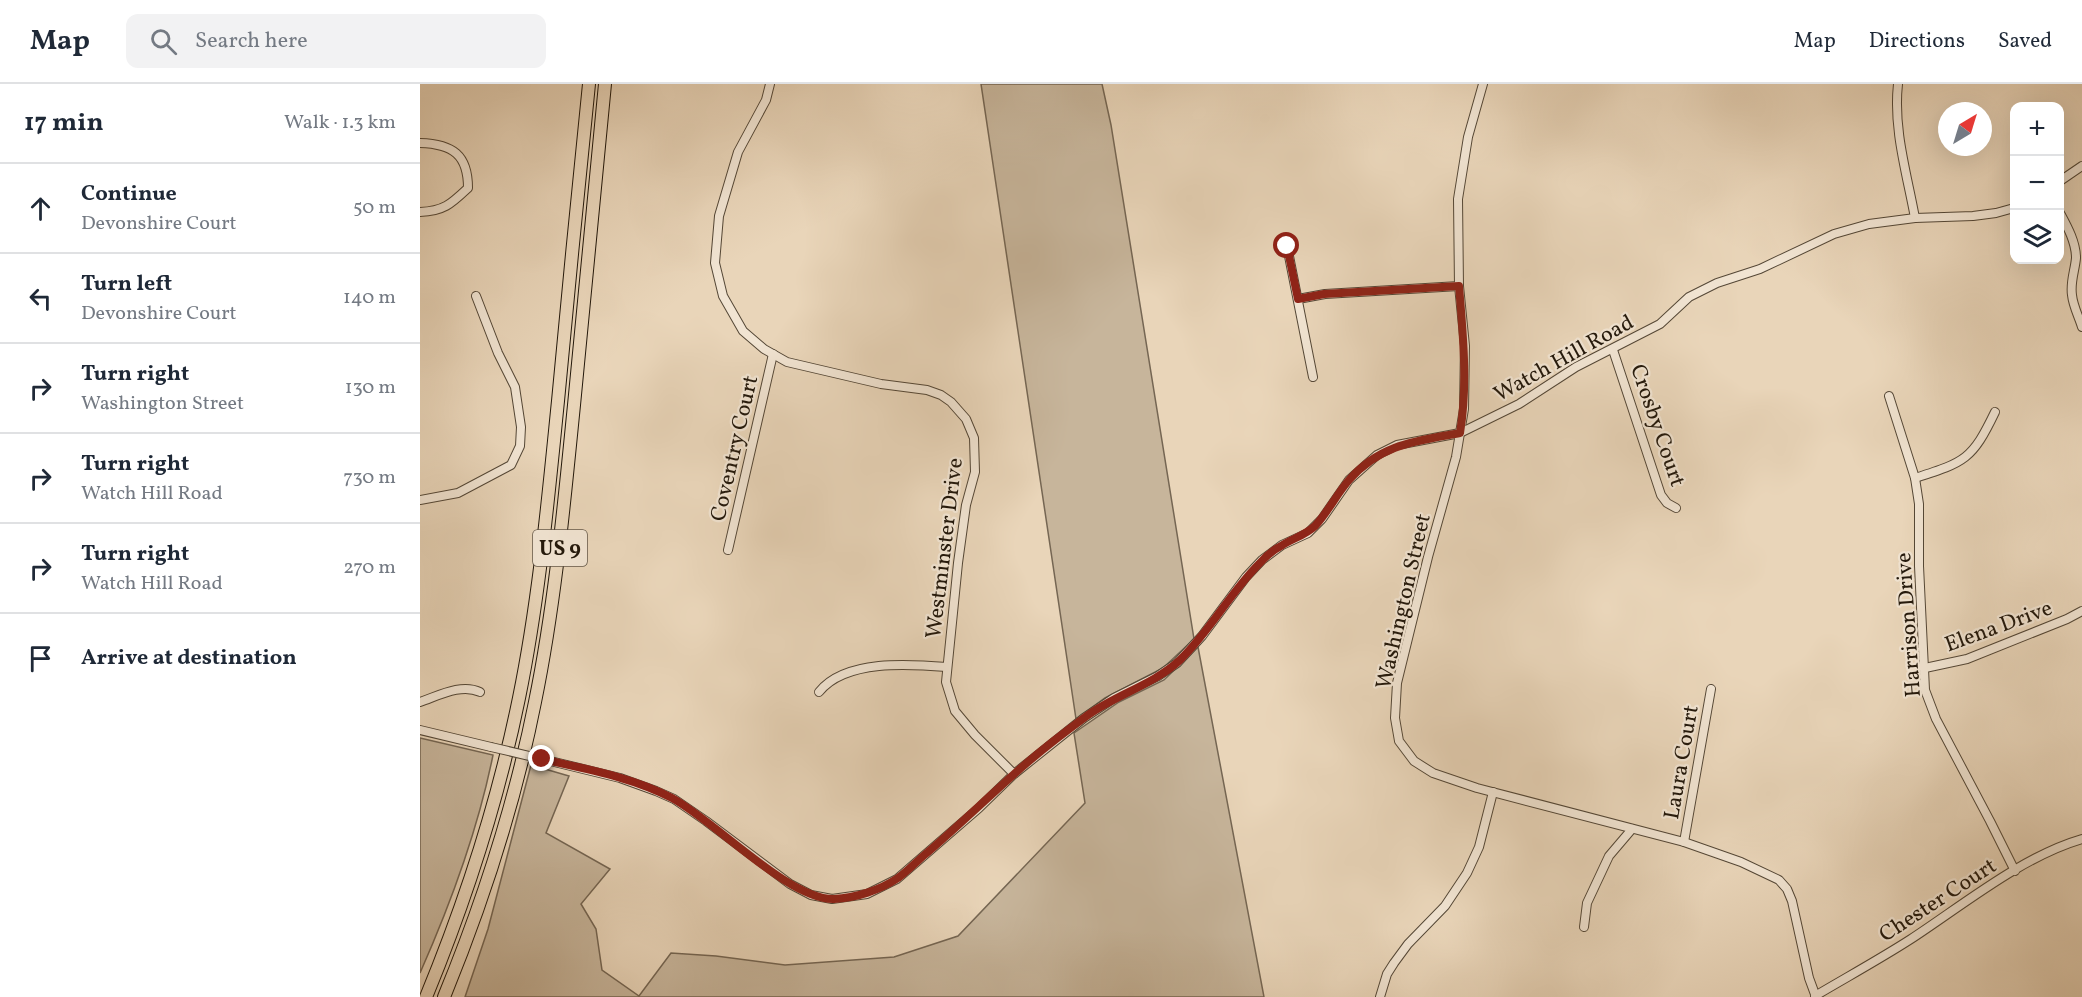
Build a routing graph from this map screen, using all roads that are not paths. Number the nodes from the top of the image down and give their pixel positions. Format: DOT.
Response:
graph roads {
  1 [pos="589,84"];
  2 [pos="605,84"];
  3 [pos="770,84"];
  4 [pos="1483,84"];
  5 [pos="1898,84"];
  6 [pos="420,143"];
  7 [pos="2082,166"];
  8 [pos="2064,177"];
  9 [pos="2010,209"];
  10 [pos="420,212"];
  11 [pos="1915,218"];
  12 [pos="2064,220"];
  13 [pos="1287,246"];
  14 [pos="1459,286"];
  15 [pos="476,296"];
  16 [pos="1298,299"];
  17 [pos="2082,327"];
  18 [pos="1613,350"];
  19 [pos="773,354"];
  20 [pos="1313,377"];
  21 [pos="1889,396"];
  22 [pos="1995,412"];
  23 [pos="1460,433"];
  24 [pos="1916,478"];
  25 [pos="420,500"];
  26 [pos="1676,508"];
  27 [pos="728,550"];
  28 [pos="2082,611"];
  29 [pos="947,667"];
  30 [pos="1925,668"];
  31 [pos="1711,689"];
  32 [pos="480,692"];
  33 [pos="819,692"];
  34 [pos="420,702"];
  35 [pos="420,730"];
  36 [pos="1014,774"];
  37 [pos="1493,792"];
  38 [pos="1632,829"];
  39 [pos="2082,839"];
  40 [pos="1684,842"];
  41 [pos="2015,871"];
  42 [pos="1584,927"];
  43 [pos="453,928"];
  44 [pos="420,997"];
  45 [pos="426,997"];
  46 [pos="444,997"];
  47 [pos="1380,997"];
  48 [pos="1815,997"];
  1 -- 43 [label="highway, US 9"];
  2 -- 46 [label="highway, US 9"];
  3 -- 19 [label="street, Westminster Drive"];
  4 -- 14 [label="street, Washington Street"];
  5 -- 11 [label="street"];
  6 -- 10 [label="street"];
  7 -- 8 [label="street"];
  9 -- 11 [label="street, Watch Hill Road"];
  11 -- 18 [label="street, Watch Hill Road"];
  12 -- 17 [label="street"];
  13 -- 16 [label="street"];
  14 -- 16 [label="street"];
  14 -- 23 [label="street, Washington Street"];
  15 -- 25 [label="street"];
  16 -- 20 [label="street"];
  18 -- 23 [label="street, Watch Hill Road"];
  18 -- 26 [label="street, Crosby Court"];
  19 -- 27 [label="street, Coventry Court"];
  19 -- 29 [label="street, Westminster Drive"];
  21 -- 24 [label="street, Harrison Drive"];
  22 -- 24 [label="street"];
  23 -- 36 [label="street, Watch Hill Road"];
  23 -- 37 [label="street, Washington Street"];
  24 -- 30 [label="street, Harrison Drive"];
  28 -- 30 [label="street, Elena Drive"];
  29 -- 33 [label="street"];
  29 -- 36 [label="street, Westminster Drive"];
  30 -- 41 [label="street, Harrison Drive"];
  31 -- 40 [label="street, Laura Court"];
  32 -- 34 [label="street"];
  35 -- 36 [label="street, Watch Hill Road, bridge"];
  37 -- 38 [label="street, Washington Street"];
  37 -- 47 [label="street"];
  38 -- 40 [label="street, Washington Street"];
  38 -- 42 [label="street"];
  39 -- 41 [label="street, Chester Court"];
  40 -- 48 [label="street, Washington Street"];
  41 -- 48 [label="street, Chester Court"];
  43 -- 44 [label="highway"];
  43 -- 45 [label="highway, US 9"];
}
